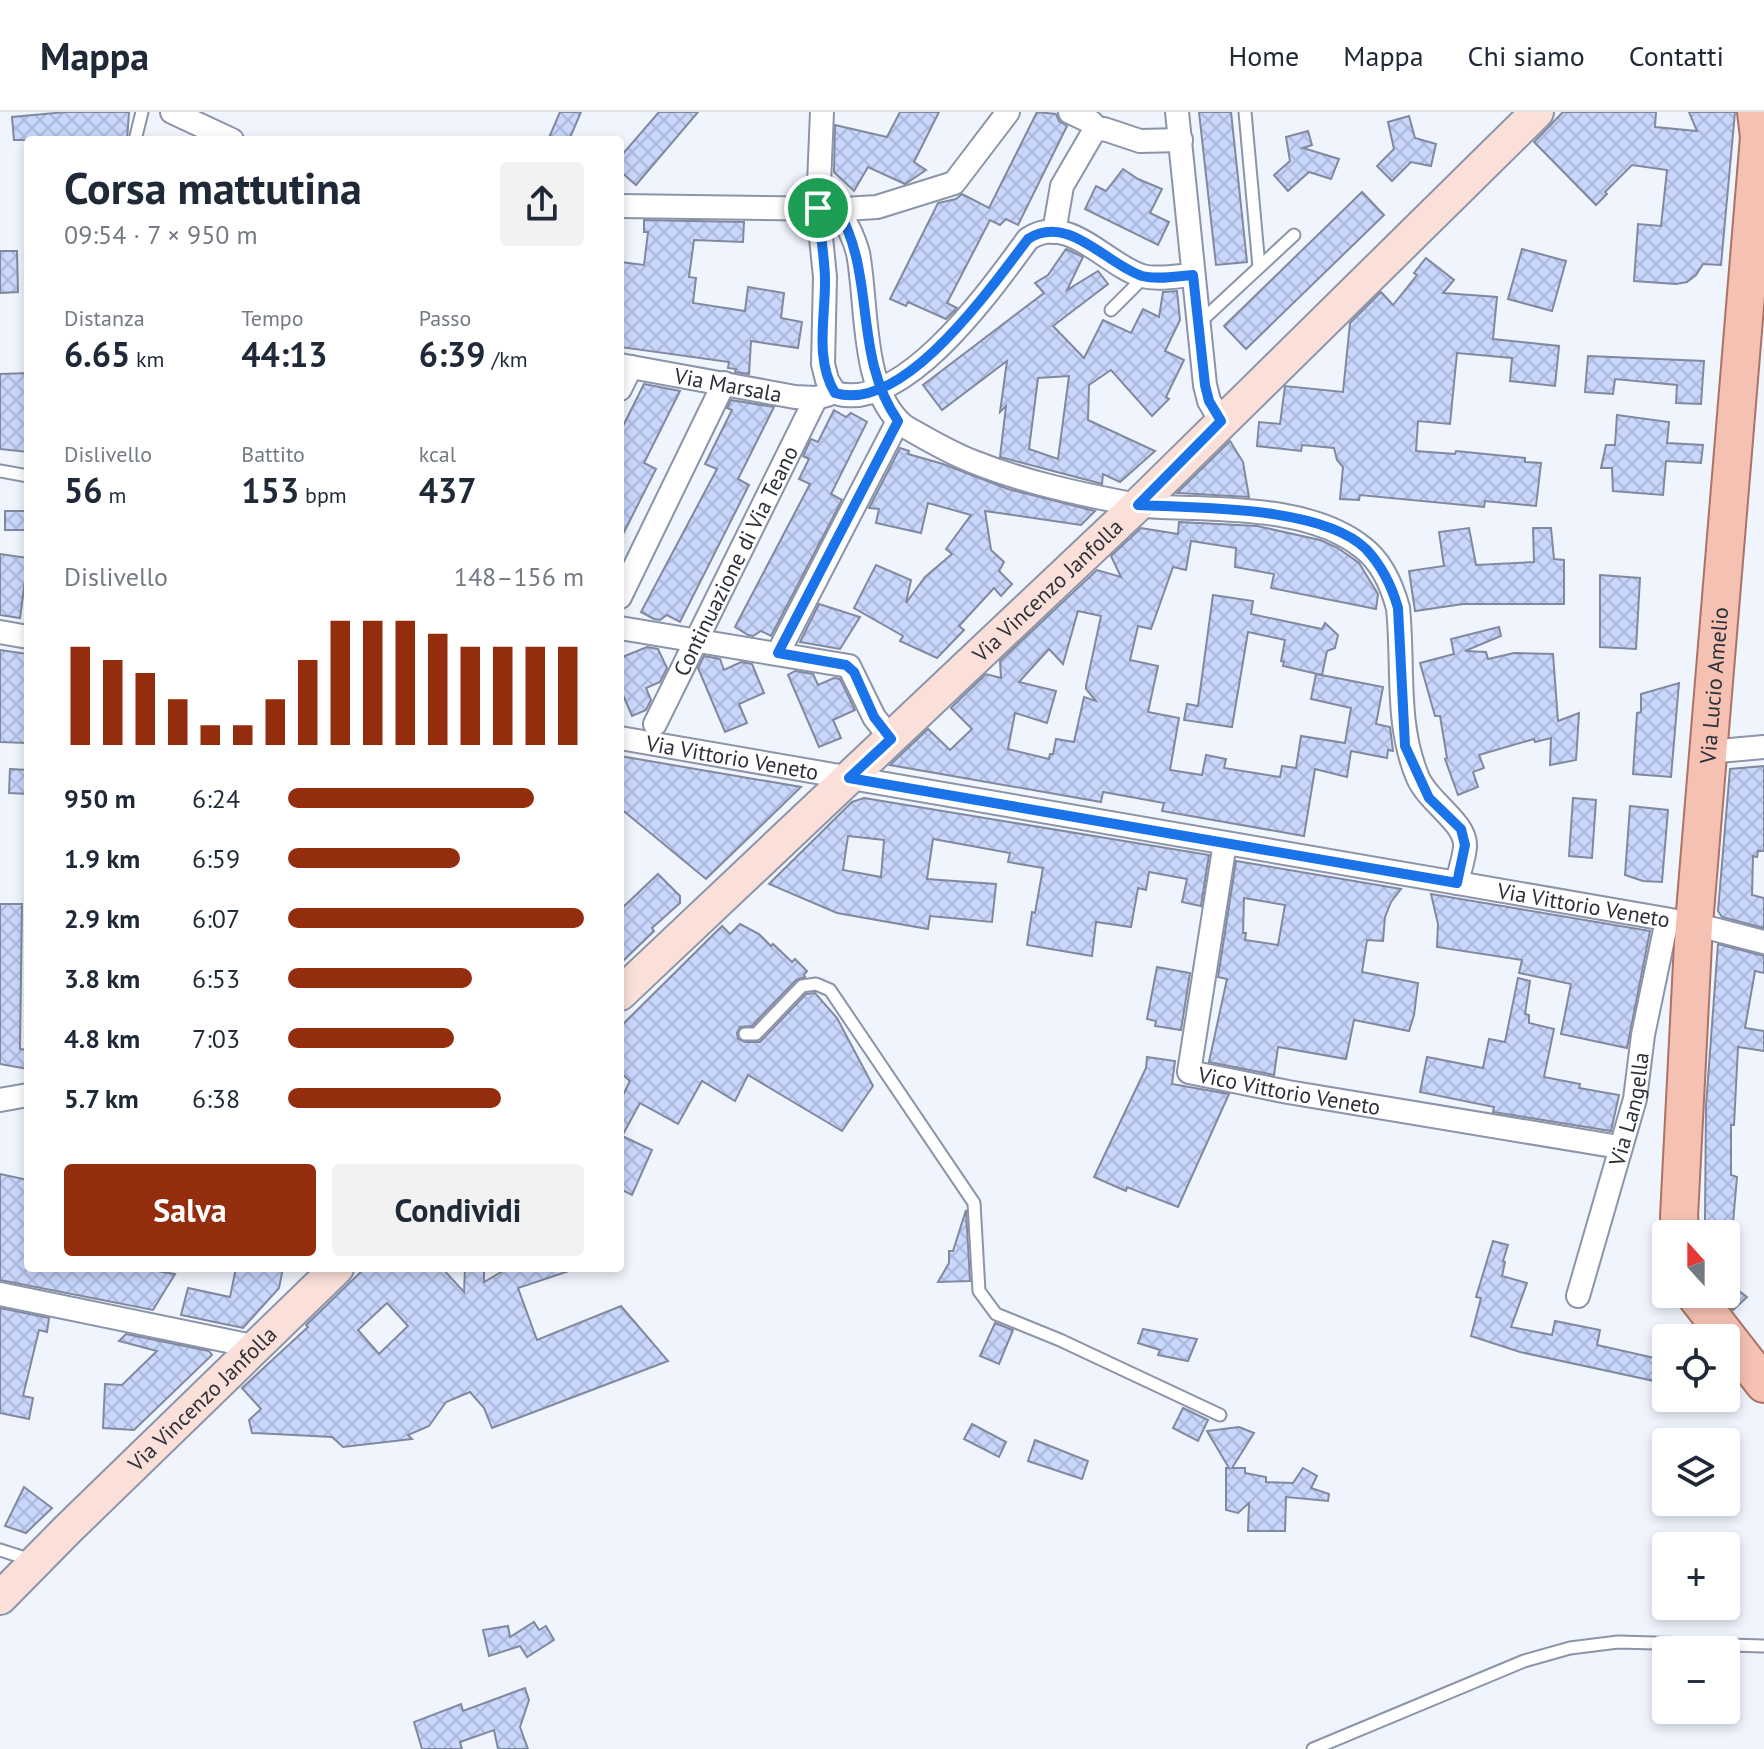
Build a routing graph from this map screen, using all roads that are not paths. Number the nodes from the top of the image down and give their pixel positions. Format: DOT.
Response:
graph roads {
  1 [pos="142,112"];
  2 [pos="172,112"];
  3 [pos="822,112"];
  4 [pos="1008,112"];
  5 [pos="1070,112"];
  6 [pos="1177,112"];
  7 [pos="1245,112"];
  8 [pos="1537,112"];
  9 [pos="1760,126"];
  10 [pos="1098,129"];
  11 [pos="136,136"];
  12 [pos="223,136"];
  13 [pos="1181,140"];
  14 [pos="624,206"];
  15 [pos="828,208"];
  16 [pos="1054,232"];
  17 [pos="1294,235"];
  18 [pos="1259,267"];
  19 [pos="1193,275"];
  20 [pos="1145,277"];
  21 [pos="1111,310"];
  22 [pos="1199,323"];
  23 [pos="626,366"];
  24 [pos="724,383"];
  25 [pos="825,396"];
  26 [pos="882,396"];
  27 [pos="898,421"];
  28 [pos="1221,421"];
  29 [pos="0,471"];
  30 [pos="24,475"];
  31 [pos="1138,505"];
  32 [pos="624,589"];
  33 [pos="624,629"];
  34 [pos="0,632"];
  35 [pos="24,636"];
  36 [pos="696,640"];
  37 [pos="778,653"];
  38 [pos="655,724"];
  39 [pos="624,739"];
  40 [pos="891,739"];
  41 [pos="1764,747"];
  42 [pos="1708,752"];
  43 [pos="849,778"];
  44 [pos="1225,843"];
  45 [pos="1457,883"];
  46 [pos="1680,922"];
  47 [pos="1764,942"];
  48 [pos="624,990"];
  49 [pos="745,1034"];
  50 [pos="24,1096"];
  51 [pos="0,1100"];
  52 [pos="1619,1147"];
  53 [pos="1679,1220"];
  54 [pos="333,1272"];
  55 [pos="0,1294"];
  56 [pos="1578,1296"];
  57 [pos="1704,1308"];
  58 [pos="257,1347"];
  59 [pos="1764,1384"];
  60 [pos="1220,1415"];
  61 [pos="67,1530"];
  62 [pos="7,1559"];
  63 [pos="0,1598"];
  64 [pos="1764,1646"];
  65 [pos="1313,1749"];
  1 -- 11 [label="lane"];
  2 -- 12 [label="street"];
  3 -- 15 [label="street"];
  4 -- 15 [label="street"];
  5 -- 10 [label="street"];
  6 -- 13 [label="street"];
  7 -- 18 [label="lane"];
  8 -- 28 [label="main road, Via Vincenzo Janfolla"];
  9 -- 42 [label="main road, Via Lucio Amelio"];
  10 -- 13 [label="street"];
  10 -- 16 [label="street"];
  13 -- 19 [label="street"];
  14 -- 15 [label="street"];
  15 -- 25 [label="street"];
  15 -- 26 [label="street"];
  16 -- 20 [label="street"];
  16 -- 26 [label="street"];
  17 -- 18 [label="lane"];
  18 -- 22 [label="lane"];
  19 -- 20 [label="street"];
  19 -- 22 [label="street"];
  20 -- 21 [label="lane"];
  22 -- 28 [label="street"];
  23 -- 24 [label="street, Via Marsala"];
  24 -- 25 [label="street, Via Marsala"];
  24 -- 32 [label="street"];
  25 -- 26 [label="street, Via Marsala"];
  25 -- 36 [label="street, Continuazione di Via Teano"];
  26 -- 27 [label="street"];
  27 -- 31 [label="street"];
  27 -- 37 [label="street"];
  28 -- 31 [label="main road, Via Vincenzo Janfolla"];
  29 -- 30 [label="lane"];
  31 -- 40 [label="main road, Via Vincenzo Janfolla"];
  31 -- 45 [label="street"];
  33 -- 36 [label="street"];
  34 -- 35 [label="street"];
  36 -- 37 [label="street"];
  36 -- 38 [label="street, Continuazione di Via Teano"];
  37 -- 40 [label="street"];
  39 -- 43 [label="street, Via Vittorio Veneto"];
  40 -- 43 [label="main road, Via Vincenzo Janfolla"];
  41 -- 42 [label="street"];
  42 -- 46 [label="main road, Via Lucio Amelio"];
  43 -- 44 [label="street, Via Vittorio Veneto"];
  43 -- 48 [label="main road, Via Vincenzo Janfolla"];
  44 -- 45 [label="street, Via Vittorio Veneto"];
  44 -- 52 [label="street, Vico Vittorio Veneto"];
  45 -- 46 [label="street, Via Vittorio Veneto"];
  46 -- 47 [label="street, Via Vittorio Veneto"];
  46 -- 52 [label="street, Via Langella"];
  46 -- 53 [label="main road, Via Lucio Amelio"];
  49 -- 60 [label="lane"];
  50 -- 51 [label="street"];
  52 -- 56 [label="street, Via Langella"];
  54 -- 58 [label="main road, Via Vincenzo Janfolla"];
  55 -- 58 [label="street"];
  57 -- 59 [label="main road"];
  58 -- 61 [label="main road, Via Vincenzo Janfolla"];
  61 -- 62 [label="main road, Via Vincenzo Janfolla"];
  61 -- 63 [label="main road, Via Vincenzo Janfolla"];
  64 -- 65 [label="lane"];
}
